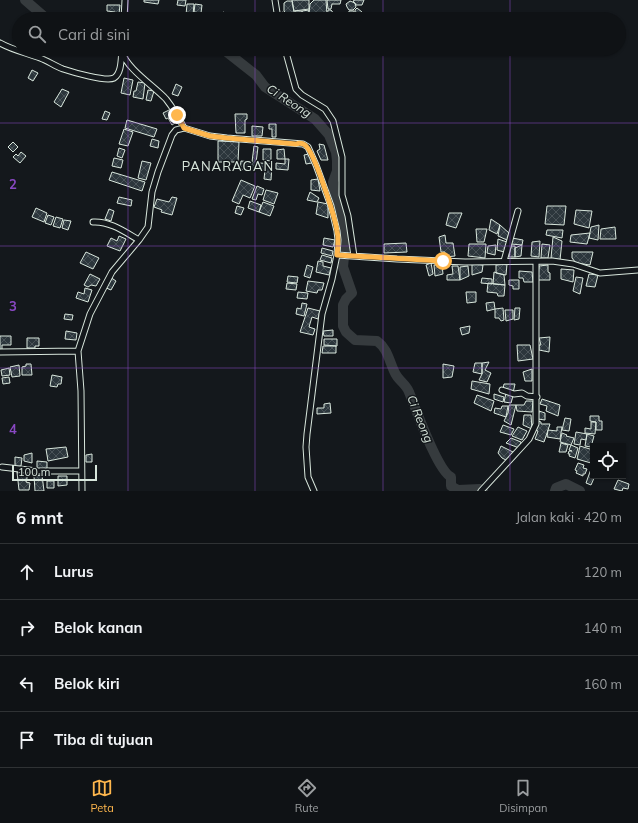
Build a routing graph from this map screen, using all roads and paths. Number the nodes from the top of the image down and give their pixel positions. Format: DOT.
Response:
graph roads {
  1 [pos="125,0"];
  2 [pos="275,0"];
  3 [pos="124,12"];
  4 [pos="277,12"];
  5 [pos="0,44"];
  6 [pos="12,49"];
  7 [pos="33,56"];
  8 [pos="121,56"];
  9 [pos="124,56"];
  10 [pos="287,56"];
  11 [pos="184,128"];
  12 [pos="518,211"];
  13 [pos="93,222"];
  14 [pos="139,240"];
  15 [pos="339,255"];
  16 [pos="352,256"];
  17 [pos="504,261"];
  18 [pos="536,262"];
  19 [pos="638,270"];
  20 [pos="78,351"];
  21 [pos="0,352"];
  22 [pos="502,390"];
  23 [pos="537,398"];
  24 [pos="2,467"];
  25 [pos="81,471"];
  26 [pos="482,490"];
  27 [pos="82,491"];
  28 [pos="314,491"];
  1 -- 3 [label="street"];
  2 -- 4 [label="street"];
  5 -- 6 [label="street"];
  7 -- 8 [label="street"];
  9 -- 11 [label="street"];
  10 -- 16 [label="street"];
  11 -- 14 [label="street"];
  11 -- 15 [label="street"];
  12 -- 17 [label="street"];
  13 -- 14 [label="street"];
  14 -- 20 [label="street"];
  15 -- 16 [label="street"];
  15 -- 28 [label="street"];
  16 -- 17 [label="street"];
  17 -- 18 [label="street"];
  18 -- 19 [label="street"];
  18 -- 23 [label="street"];
  20 -- 21 [label="street"];
  20 -- 25 [label="street"];
  22 -- 23 [label="street"];
  23 -- 26 [label="street"];
  24 -- 25 [label="street"];
  25 -- 27 [label="street"];
}
